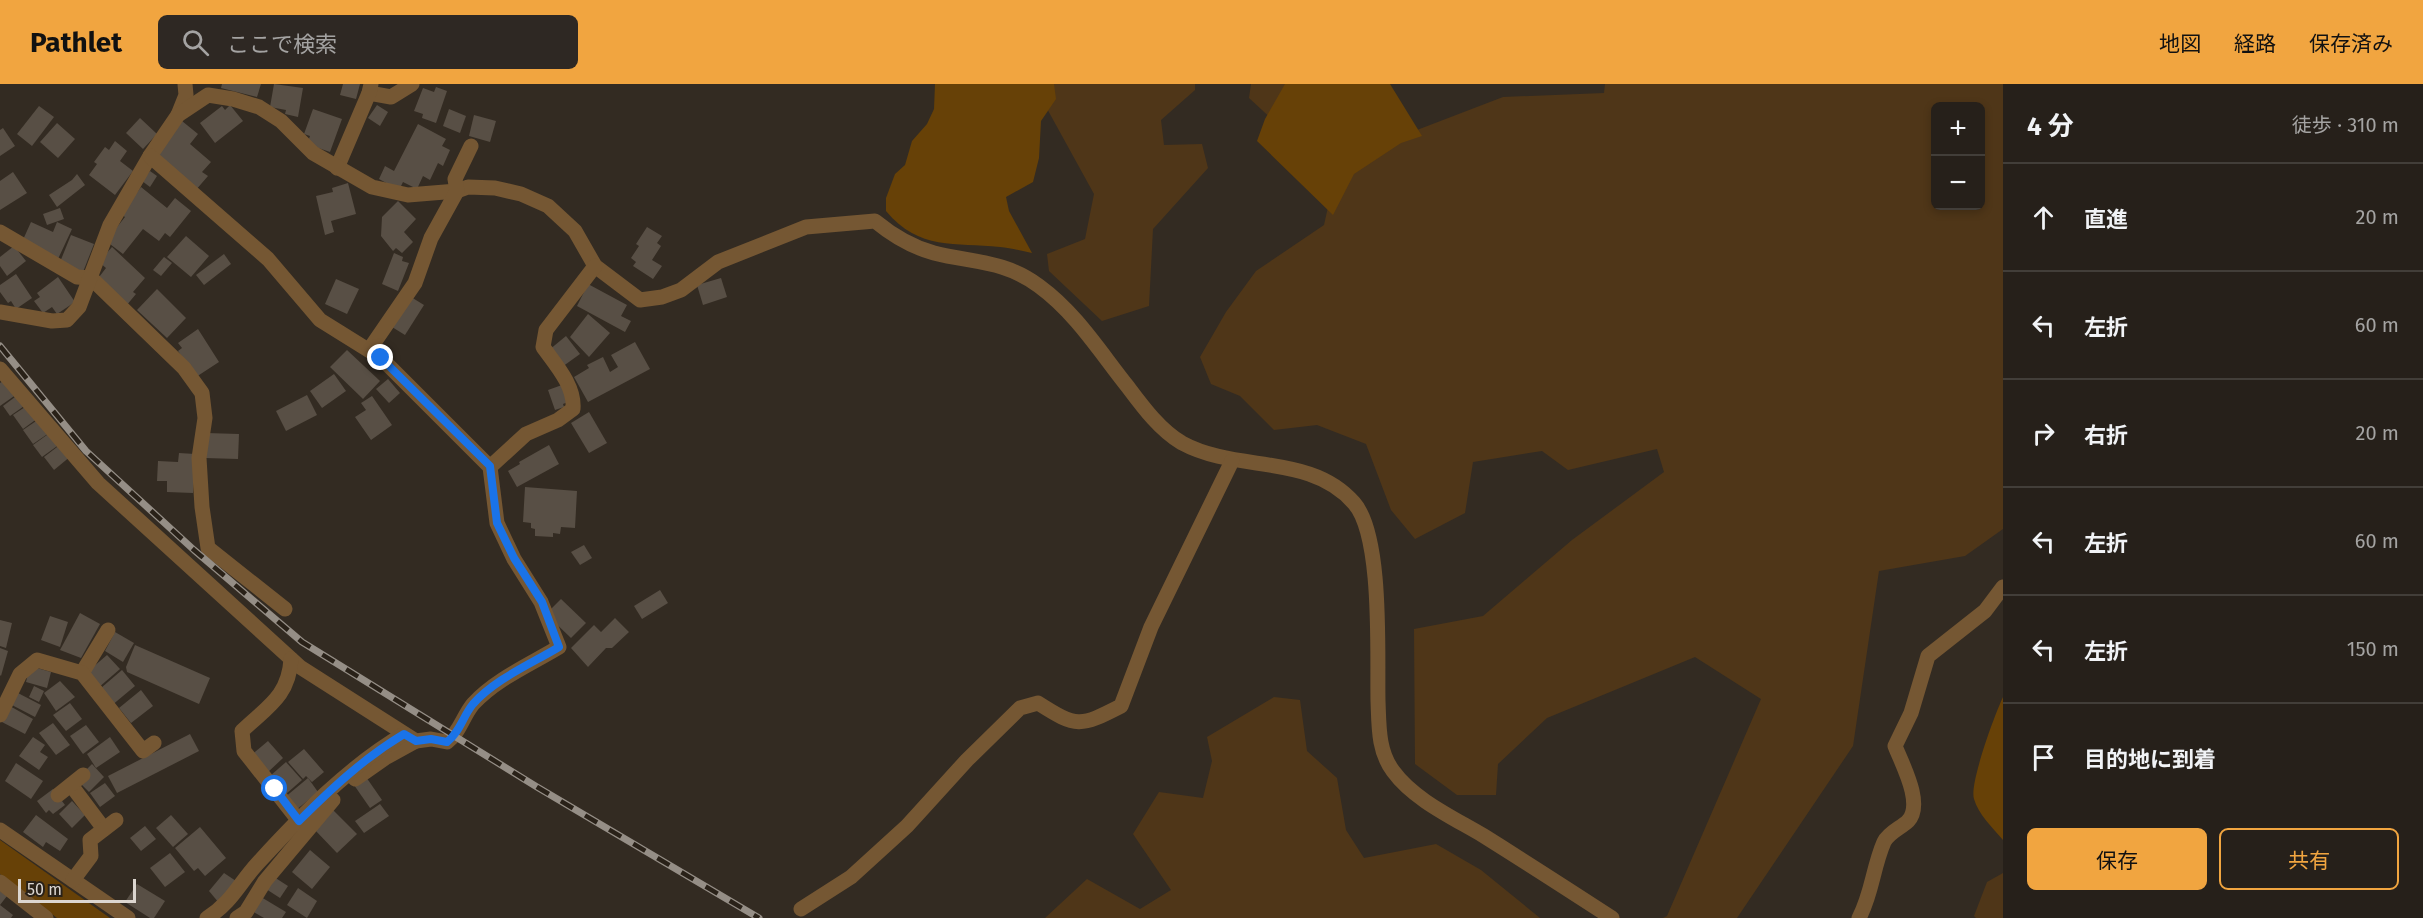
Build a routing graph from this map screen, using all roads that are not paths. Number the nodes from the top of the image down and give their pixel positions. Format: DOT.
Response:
graph roads {
  1 [pos="185,84"];
  2 [pos="412,84"];
  3 [pos="370,89"];
  4 [pos="178,115"];
  5 [pos="471,146"];
  6 [pos="150,156"];
  7 [pos="337,168"];
  8 [pos="457,191"];
  9 [pos="0,232"];
  10 [pos="594,266"];
  11 [pos="91,278"];
  12 [pos="0,312"];
  13 [pos="369,350"];
  14 [pos="1,373"];
  15 [pos="1232,461"];
  16 [pos="490,466"];
  17 [pos="2003,586"];
  18 [pos="285,609"];
  19 [pos="108,630"];
  20 [pos="291,659"];
  21 [pos="82,673"];
  22 [pos="0,715"];
  23 [pos="410,737"];
  24 [pos="154,743"];
  25 [pos="84,775"];
  26 [pos="71,785"];
  27 [pos="58,795"];
  28 [pos="299,821"];
  29 [pos="0,830"];
  30 [pos="74,880"];
  31 [pos="0,882"];
  32 [pos="801,909"];
  33 [pos="46,918"];
  34 [pos="129,918"];
  35 [pos="207,918"];
  36 [pos="237,918"];
  37 [pos="1611,918"];
  38 [pos="1859,918"];
  1 -- 4 [label="street"];
  2 -- 3 [label="street"];
  3 -- 7 [label="street"];
  4 -- 6 [label="street"];
  4 -- 7 [label="street"];
  5 -- 8 [label="street"];
  6 -- 11 [label="street"];
  6 -- 13 [label="street"];
  7 -- 8 [label="street"];
  8 -- 10 [label="street"];
  8 -- 13 [label="street"];
  9 -- 11 [label="street"];
  10 -- 15 [label="street"];
  10 -- 16 [label="street"];
  11 -- 12 [label="street"];
  11 -- 18 [label="street"];
  13 -- 16 [label="street"];
  14 -- 20 [label="street"];
  15 -- 32 [label="street"];
  15 -- 37 [label="street"];
  16 -- 23 [label="street"];
  17 -- 38 [label="street"];
  19 -- 21 [label="street"];
  20 -- 23 [label="street"];
  20 -- 28 [label="street"];
  21 -- 22 [label="street"];
  21 -- 24 [label="street"];
  23 -- 28 [label="street"];
  23 -- 36 [label="street"];
  25 -- 26 [label="street"];
  26 -- 27 [label="street"];
  26 -- 30 [label="street"];
  28 -- 35 [label="street"];
  29 -- 30 [label="street"];
  30 -- 34 [label="street"];
  31 -- 33 [label="street"];
}
